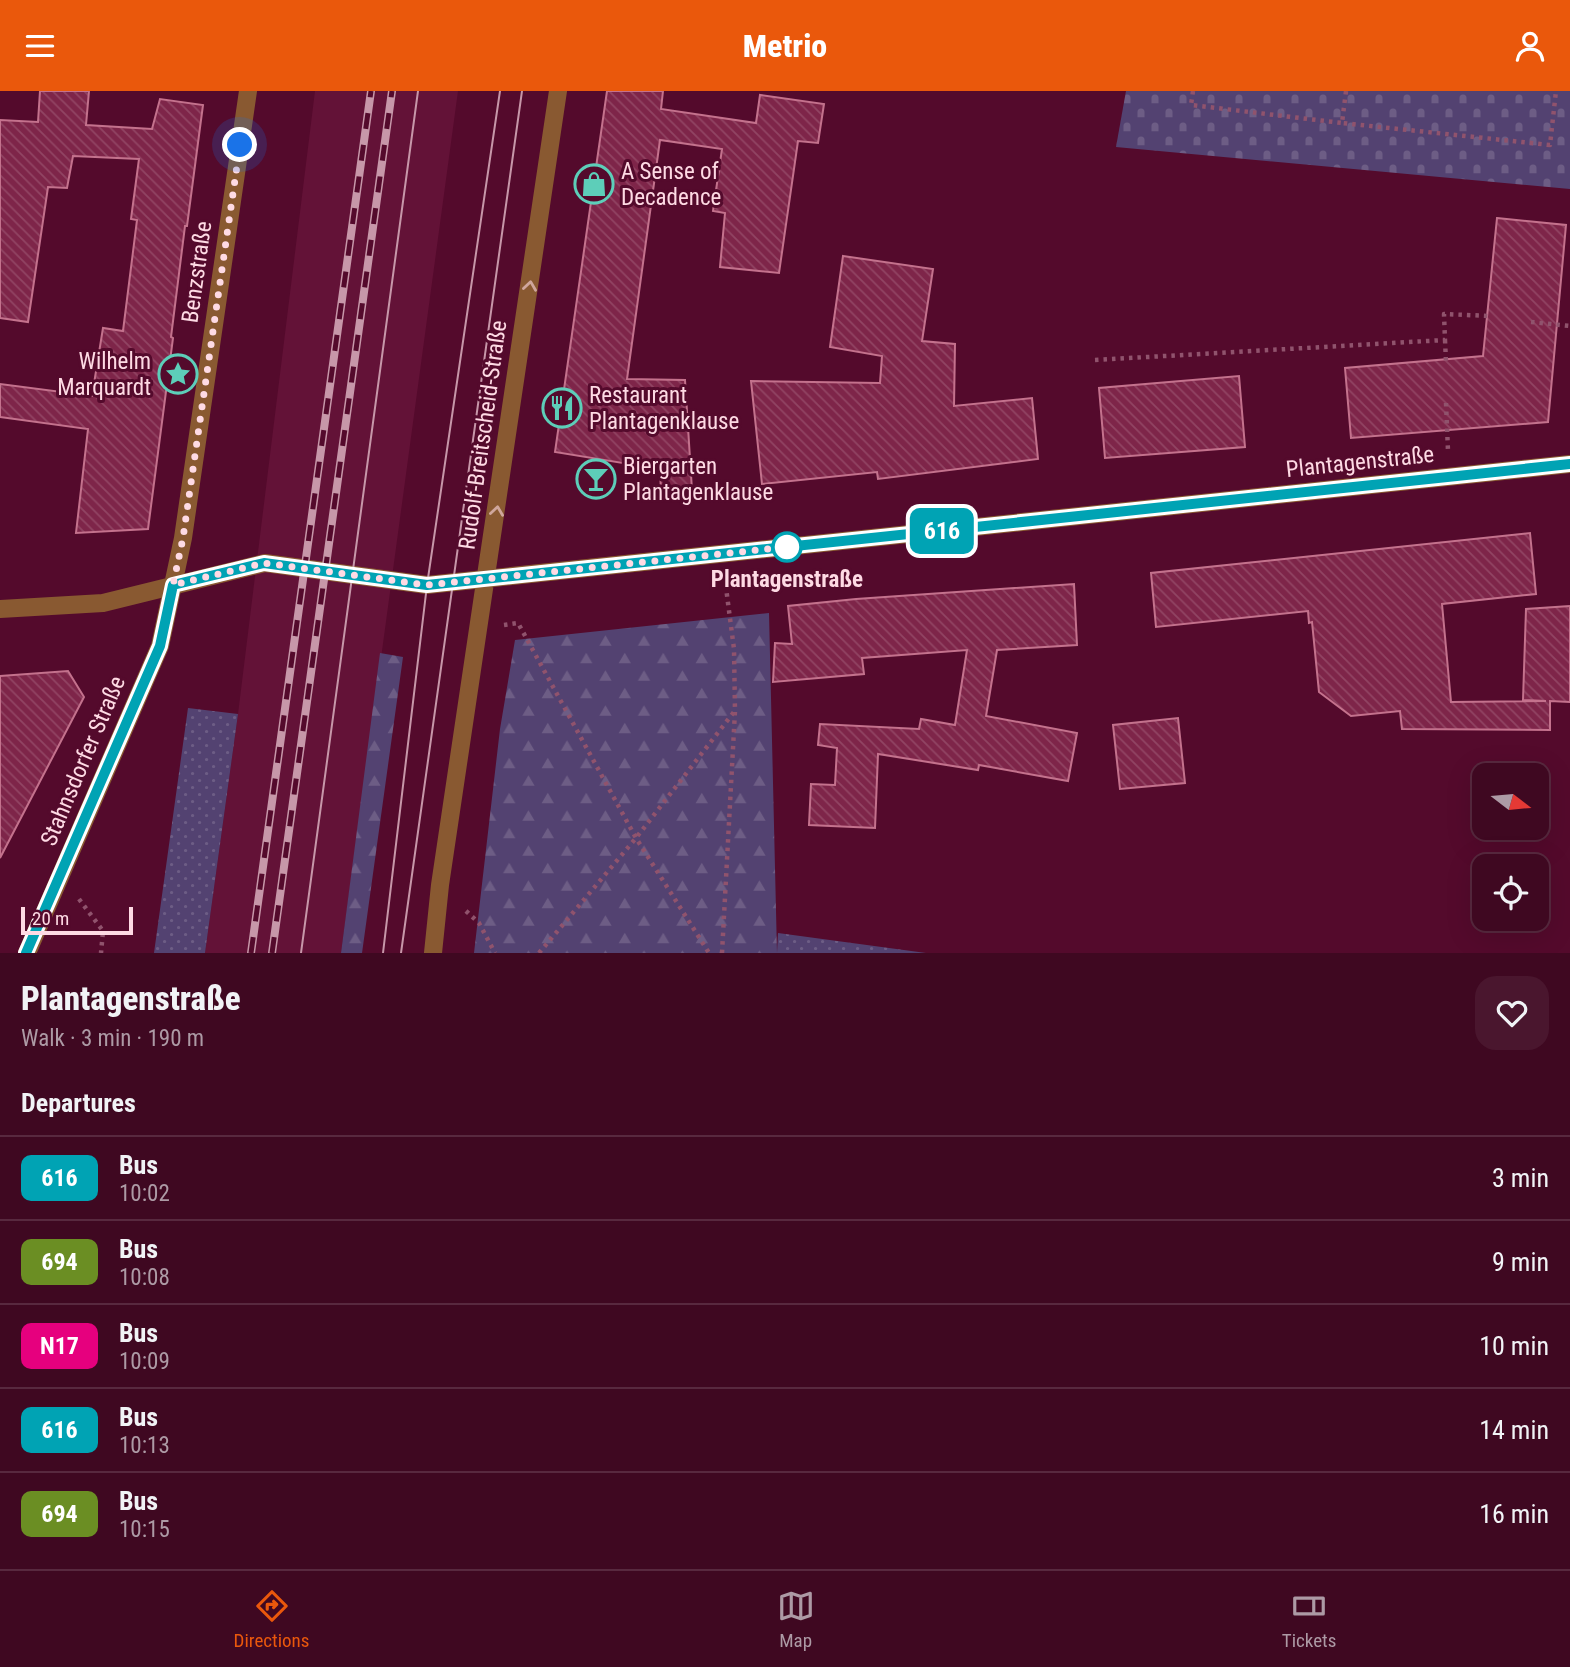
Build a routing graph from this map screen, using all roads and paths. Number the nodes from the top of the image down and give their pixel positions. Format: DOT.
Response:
graph roads {
  1 [pos="248,91"];
  2 [pos="558,91"];
  3 [pos="1193,91"];
  4 [pos="1346,91"];
  5 [pos="1556,91"];
  6 [pos="1342,123"];
  7 [pos="1490,316"];
  8 [pos="1531,321"];
  9 [pos="1570,326"];
  10 [pos="1445,340"];
  11 [pos="1096,360"];
  12 [pos="1446,362"];
  13 [pos="1446,403"];
  14 [pos="1570,464"];
  15 [pos="1450,477"];
  16 [pos="722,554"];
  17 [pos="487,578"];
  18 [pos="173,585"];
  19 [pos="0,609"];
  20 [pos="479,628"];
  21 [pos="735,711"];
  22 [pos="636,838"];
  23 [pos="60,874"];
  24 [pos="440,885"];
  25 [pos="27,953"];
  26 [pos="101,953"];
  27 [pos="433,953"];
  28 [pos="495,953"];
  29 [pos="539,953"];
  30 [pos="709,953"];
  31 [pos="722,953"];
  1 -- 18 [label="street, Benzstraße"];
  17 -- 2 [label="street, Rudolf-Breitscheid-Straße, one-way"];
  3 -- 6 [label="path"];
  4 -- 6 [label="path"];
  5 -- 6 [label="path"];
  7 -- 10 [label="path"];
  8 -- 9 [label="path"];
  10 -- 11 [label="path"];
  10 -- 12 [label="path"];
  13 -- 15 [label="path"];
  14 -- 15 [label="street, Plantagenstraße"];
  15 -- 16 [label="street, Plantagenstraße"];
  16 -- 17 [label="street, Plantagenstraße"];
  16 -- 21 [label="path"];
  17 -- 18 [label="street, Plantagenstraße"];
  17 -- 20 [label="street, Rudolf-Breitscheid-Straße"];
  18 -- 19 [label="street, Plantagenstraße"];
  18 -- 23 [label="street, Stahnsdorfer Straße"];
  20 -- 22 [label="path"];
  20 -- 24 [label="street, Rudolf-Breitscheid-Straße"];
  21 -- 22 [label="path"];
  21 -- 31 [label="path"];
  22 -- 29 [label="path"];
  22 -- 30 [label="path"];
  23 -- 25 [label="street, Stahnsdorfer Straße"];
  23 -- 26 [label="path"];
  24 -- 27 [label="street, Rudolf-Breitscheid-Straße"];
  24 -- 28 [label="path"];
}
